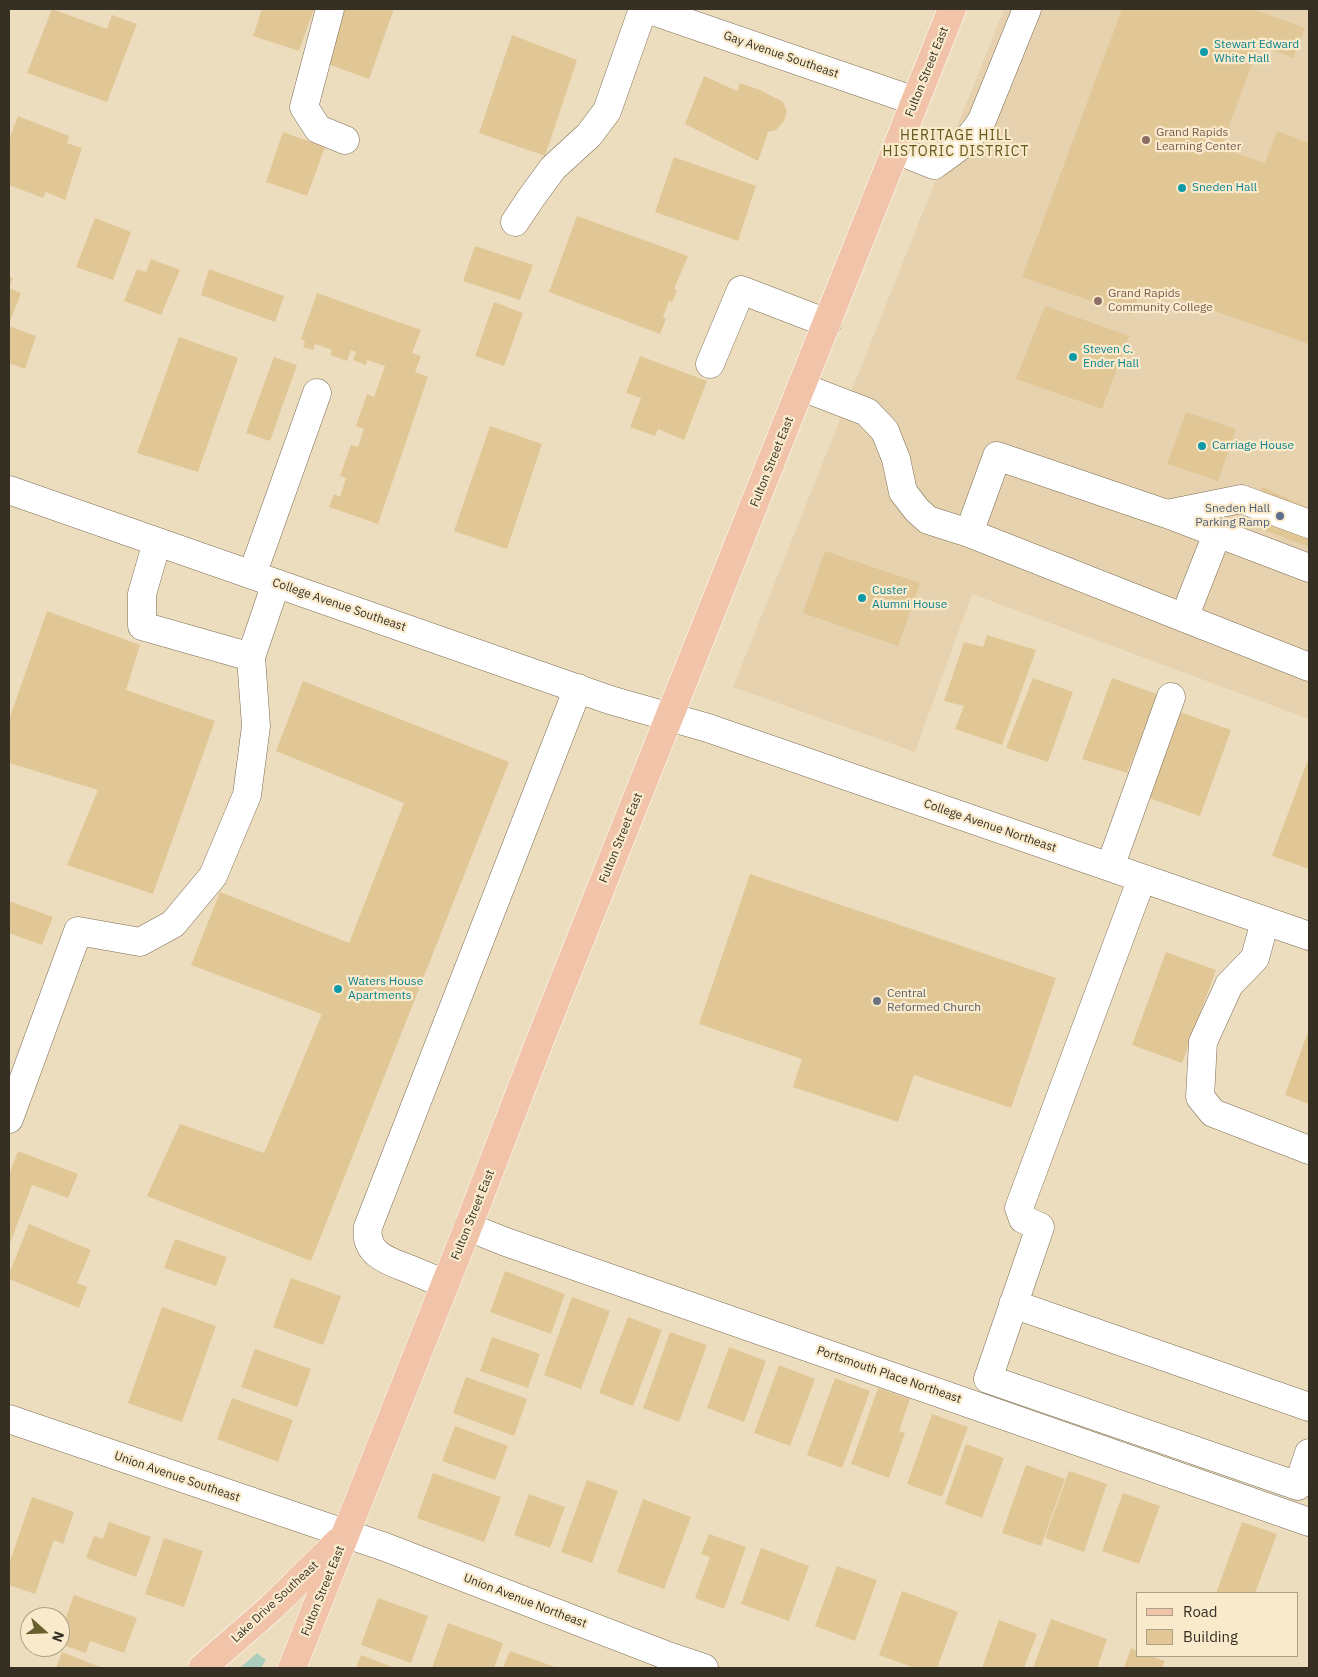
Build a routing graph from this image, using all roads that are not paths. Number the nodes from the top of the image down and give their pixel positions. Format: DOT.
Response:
graph roads {
  1 [pos="330,9"];
  2 [pos="645,9"];
  3 [pos="952,9"];
  4 [pos="1027,9"];
  5 [pos="915,101"];
  6 [pos="345,140"];
  7 [pos="896,150"];
  8 [pos="516,222"];
  9 [pos="827,324"];
  10 [pos="710,364"];
  11 [pos="802,387"];
  12 [pos="317,393"];
  13 [pos="9,490"];
  14 [pos="1168,514"];
  15 [pos="1309,524"];
  16 [pos="969,534"];
  17 [pos="1217,534"];
  18 [pos="157,542"];
  19 [pos="1309,568"];
  20 [pos="264,579"];
  21 [pos="1184,618"];
  22 [pos="250,657"];
  23 [pos="1309,667"];
  24 [pos="578,688"];
  25 [pos="1171,697"];
  26 [pos="670,717"];
  27 [pos="1110,867"];
  28 [pos="1142,878"];
  29 [pos="1265,921"];
  30 [pos="1309,936"];
  31 [pos="9,1119"];
  32 [pos="1309,1150"];
  33 [pos="468,1227"];
  34 [pos="445,1284"];
  35 [pos="1013,1304"];
  36 [pos="1309,1407"];
  37 [pos="9,1419"];
  38 [pos="1309,1453"];
  39 [pos="1309,1522"];
  40 [pos="346,1534"];
  41 [pos="666,1662"];
  42 [pos="202,1668"];
  43 [pos="292,1668"];
  44 [pos="704,1668"];
  1 -- 6 [label="street"];
  2 -- 5 [label="street, Gay Avenue Southeast"];
  2 -- 8 [label="street"];
  3 -- 5 [label="main road, Fulton Street East"];
  4 -- 7 [label="street"];
  5 -- 7 [label="main road, Fulton Street East"];
  7 -- 9 [label="main road, Fulton Street East"];
  9 -- 10 [label="street"];
  9 -- 11 [label="main road, Fulton Street East"];
  11 -- 16 [label="street"];
  11 -- 26 [label="main road, Fulton Street East"];
  12 -- 20 [label="street"];
  13 -- 18 [label="street, College Avenue Southeast"];
  14 -- 15 [label="street"];
  14 -- 16 [label="street"];
  14 -- 17 [label="street"];
  16 -- 21 [label="street"];
  17 -- 19 [label="street"];
  17 -- 21 [label="street"];
  18 -- 20 [label="street, College Avenue Southeast"];
  18 -- 22 [label="street"];
  20 -- 22 [label="street"];
  20 -- 24 [label="street, College Avenue Southeast"];
  21 -- 23 [label="street"];
  22 -- 31 [label="street"];
  24 -- 26 [label="street, College Avenue Southeast"];
  24 -- 34 [label="street"];
  25 -- 27 [label="street"];
  26 -- 27 [label="street, College Avenue Northeast"];
  26 -- 33 [label="main road, Fulton Street East"];
  27 -- 28 [label="street, College Avenue Northeast"];
  28 -- 29 [label="street, College Avenue Northeast"];
  28 -- 35 [label="street"];
  29 -- 30 [label="street, College Avenue Northeast"];
  29 -- 32 [label="street"];
  33 -- 34 [label="main road, Fulton Street East"];
  33 -- 39 [label="street, Portsmouth Place Northeast"];
  34 -- 40 [label="main road, Fulton Street East"];
  35 -- 36 [label="street"];
  35 -- 38 [label="street"];
  37 -- 40 [label="street, Union Avenue Southeast"];
  40 -- 41 [label="street, Union Avenue Northeast"];
  40 -- 42 [label="main road, Lake Drive Southeast"];
  40 -- 43 [label="main road, Fulton Street East"];
  41 -- 44 [label="street, Union Avenue Northeast"];
}
